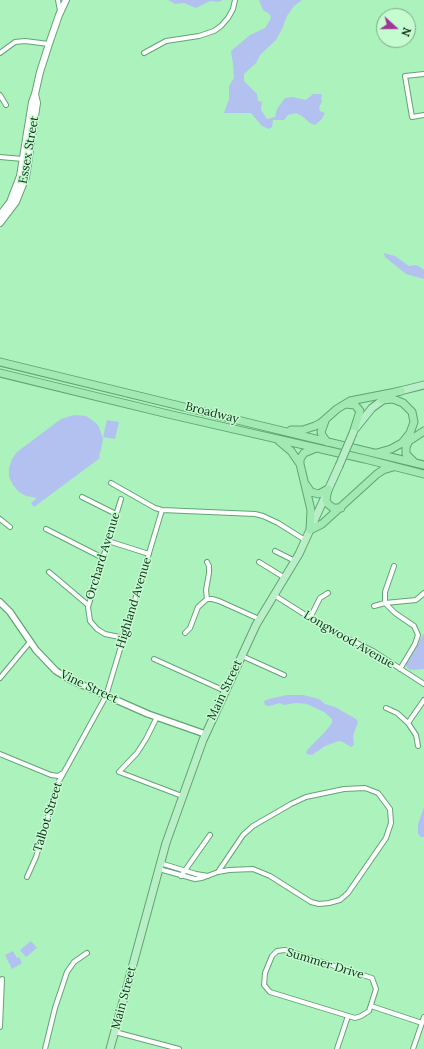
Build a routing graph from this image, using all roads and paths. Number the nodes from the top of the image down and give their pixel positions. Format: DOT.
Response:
graph roads {
  1 [pos="58,0"];
  2 [pos="66,0"];
  3 [pos="235,0"];
  4 [pos="60,11"];
  5 [pos="49,44"];
  6 [pos="0,53"];
  7 [pos="144,53"];
  8 [pos="424,74"];
  9 [pos="35,94"];
  10 [pos="0,95"];
  11 [pos="6,105"];
  12 [pos="424,115"];
  13 [pos="0,157"];
  14 [pos="23,159"];
  15 [pos="0,215"];
  16 [pos="0,223"];
  17 [pos="0,362"];
  18 [pos="0,373"];
  19 [pos="424,385"];
  20 [pos="401,391"];
  21 [pos="382,400"];
  22 [pos="344,404"];
  23 [pos="326,419"];
  24 [pos="275,429"];
  25 [pos="424,431"];
  26 [pos="353,433"];
  27 [pos="276,438"];
  28 [pos="328,442"];
  29 [pos="318,448"];
  30 [pos="375,453"];
  31 [pos="371,460"];
  32 [pos="414,462"];
  33 [pos="300,464"];
  34 [pos="424,464"];
  35 [pos="395,467"];
  36 [pos="424,474"];
  37 [pos="372,478"];
  38 [pos="112,483"];
  39 [pos="305,484"];
  40 [pos="328,489"];
  41 [pos="82,497"];
  42 [pos="121,499"];
  43 [pos="341,508"];
  44 [pos="162,510"];
  45 [pos="116,514"];
  46 [pos="0,519"];
  47 [pos="10,527"];
  48 [pos="46,529"];
  49 [pos="310,530"];
  50 [pos="305,540"];
  51 [pos="108,541"];
  52 [pos="275,551"];
  53 [pos="149,554"];
  54 [pos="102,558"];
  55 [pos="207,562"];
  56 [pos="259,562"];
  57 [pos="295,562"];
  58 [pos="394,566"];
  59 [pos="49,572"];
  60 [pos="285,578"];
  61 [pos="328,593"];
  62 [pos="424,593"];
  63 [pos="274,595"];
  64 [pos="207,599"];
  65 [pos="0,602"];
  66 [pos="385,603"];
  67 [pos="88,605"];
  68 [pos="374,606"];
  69 [pos="310,618"];
  70 [pos="259,619"];
  71 [pos="185,633"];
  72 [pos="124,638"];
  73 [pos="30,642"];
  74 [pos="241,656"];
  75 [pos="154,659"];
  76 [pos="400,669"];
  77 [pos="284,675"];
  78 [pos="0,678"];
  79 [pos="424,684"];
  80 [pos="225,691"];
  81 [pos="106,696"];
  82 [pos="424,700"];
  83 [pos="386,708"];
  84 [pos="157,717"];
  85 [pos="408,723"];
  86 [pos="205,734"];
  87 [pos="418,746"];
  88 [pos="0,754"];
  89 [pos="63,773"];
  90 [pos="182,796"];
  91 [pos="210,835"];
  92 [pos="228,859"];
  93 [pos="159,866"];
  94 [pos="184,870"];
  95 [pos="229,870"];
  96 [pos="218,872"];
  97 [pos="181,876"];
  98 [pos="209,876"];
  99 [pos="27,877"];
  100 [pos="87,953"];
  101 [pos="2,979"];
  102 [pos="371,1006"];
  103 [pos="348,1016"];
  104 [pos="424,1017"];
  105 [pos="422,1023"];
  106 [pos="0,1027"];
  107 [pos="115,1032"];
  108 [pos="163,1047"];
  109 [pos="45,1049"];
  110 [pos="110,1049"];
  111 [pos="179,1049"];
  112 [pos="337,1049"];
  113 [pos="413,1049"];
  1 -- 4 [label="street"];
  2 -- 4 [label="main road, Essex Street"];
  3 -- 7 [label="street"];
  4 -- 5 [label="main road, Essex Street"];
  5 -- 6 [label="street"];
  5 -- 9 [label="main road, Essex Street"];
  8 -- 12 [label="street"];
  9 -- 14 [label="main road, Essex Street"];
  9 -- 16 [label="main road, Essex Street"];
  10 -- 11 [label="street"];
  13 -- 14 [label="street"];
  14 -- 15 [label="main road, Essex Street"];
  17 -- 24 [label="highway, Broadway"];
  18 -- 27 [label="highway, Broadway"];
  19 -- 20 [label="main road, Main Street"];
  20 -- 21 [label="main road, Main Street"];
  20 -- 22 [label="highway"];
  21 -- 26 [label="main road, Main Street"];
  21 -- 30 [label="highway"];
  22 -- 23 [label="highway"];
  22 -- 26 [label="highway"];
  23 -- 24 [label="highway"];
  23 -- 28 [label="highway"];
  24 -- 28 [label="highway, Broadway"];
  25 -- 32 [label="highway"];
  26 -- 40 [label="main road, Main Street, bridge"];
  27 -- 29 [label="highway, Broadway"];
  27 -- 33 [label="highway"];
  28 -- 30 [label="highway, Broadway"];
  29 -- 31 [label="highway, Broadway"];
  29 -- 33 [label="highway"];
  30 -- 32 [label="highway, Broadway"];
  31 -- 35 [label="highway, Broadway"];
  31 -- 37 [label="highway"];
  32 -- 34 [label="highway, Broadway"];
  33 -- 39 [label="highway"];
  35 -- 36 [label="highway, Broadway"];
  35 -- 37 [label="highway"];
  37 -- 43 [label="highway"];
  38 -- 44 [label="street"];
  39 -- 40 [label="highway"];
  39 -- 49 [label="highway"];
  40 -- 43 [label="highway"];
  40 -- 49 [label="main road, Main Street"];
  41 -- 45 [label="street"];
  42 -- 45 [label="street, Orchard Avenue"];
  43 -- 49 [label="highway"];
  44 -- 50 [label="street"];
  44 -- 53 [label="street, Highland Avenue"];
  45 -- 51 [label="street, Orchard Avenue"];
  46 -- 47 [label="street"];
  48 -- 54 [label="street"];
  49 -- 50 [label="main road, Main Street"];
  50 -- 57 [label="main road, Main Street"];
  51 -- 53 [label="street"];
  51 -- 54 [label="street, Orchard Avenue"];
  52 -- 57 [label="street"];
  53 -- 72 [label="street, Highland Avenue"];
  54 -- 67 [label="street, Orchard Avenue"];
  55 -- 64 [label="street"];
  56 -- 60 [label="street"];
  57 -- 60 [label="main road, Main Street"];
  58 -- 66 [label="street"];
  59 -- 67 [label="street"];
  60 -- 63 [label="main road, Main Street"];
  61 -- 69 [label="street"];
  62 -- 66 [label="street"];
  63 -- 69 [label="street, Longwood Avenue"];
  63 -- 70 [label="main road, Main Street"];
  64 -- 70 [label="street"];
  64 -- 71 [label="street"];
  65 -- 73 [label="street, Vine Street"];
  66 -- 68 [label="street"];
  66 -- 76 [label="street"];
  67 -- 72 [label="street, Orchard Avenue"];
  69 -- 76 [label="street, Longwood Avenue"];
  70 -- 74 [label="main road, Main Street"];
  72 -- 81 [label="street, Highland Avenue"];
  73 -- 78 [label="street"];
  73 -- 81 [label="street, Vine Street"];
  74 -- 77 [label="street"];
  74 -- 80 [label="main road, Main Street"];
  75 -- 80 [label="street"];
  76 -- 79 [label="street, Longwood Avenue"];
  80 -- 86 [label="main road, Main Street"];
  81 -- 84 [label="street, Vine Street"];
  81 -- 89 [label="street, Talbot Street"];
  82 -- 85 [label="street"];
  83 -- 85 [label="street"];
  84 -- 86 [label="street, Vine Street"];
  84 -- 90 [label="street"];
  85 -- 87 [label="street"];
  86 -- 90 [label="main road, Main Street"];
  88 -- 89 [label="street"];
  89 -- 99 [label="street, Talbot Street"];
  90 -- 93 [label="main road, Main Street"];
  91 -- 94 [label="street"];
  92 -- 95 [label="street"];
  92 -- 95 [label="street"];
  92 -- 96 [label="street"];
  93 -- 94 [label="street"];
  93 -- 97 [label="street"];
  93 -- 107 [label="main road, Main Street"];
  94 -- 97 [label="street"];
  94 -- 98 [label="street"];
  95 -- 96 [label="street"];
  96 -- 98 [label="street"];
  97 -- 98 [label="street"];
  100 -- 109 [label="street"];
  101 -- 106 [label="street"];
  102 -- 103 [label="street, Summer Drive"];
  102 -- 103 [label="street, Summer Drive"];
  102 -- 105 [label="street"];
  103 -- 112 [label="street"];
  104 -- 105 [label="street"];
  105 -- 113 [label="street"];
  107 -- 108 [label="street"];
  107 -- 110 [label="main road, Main Street"];
  108 -- 111 [label="street"];
}
